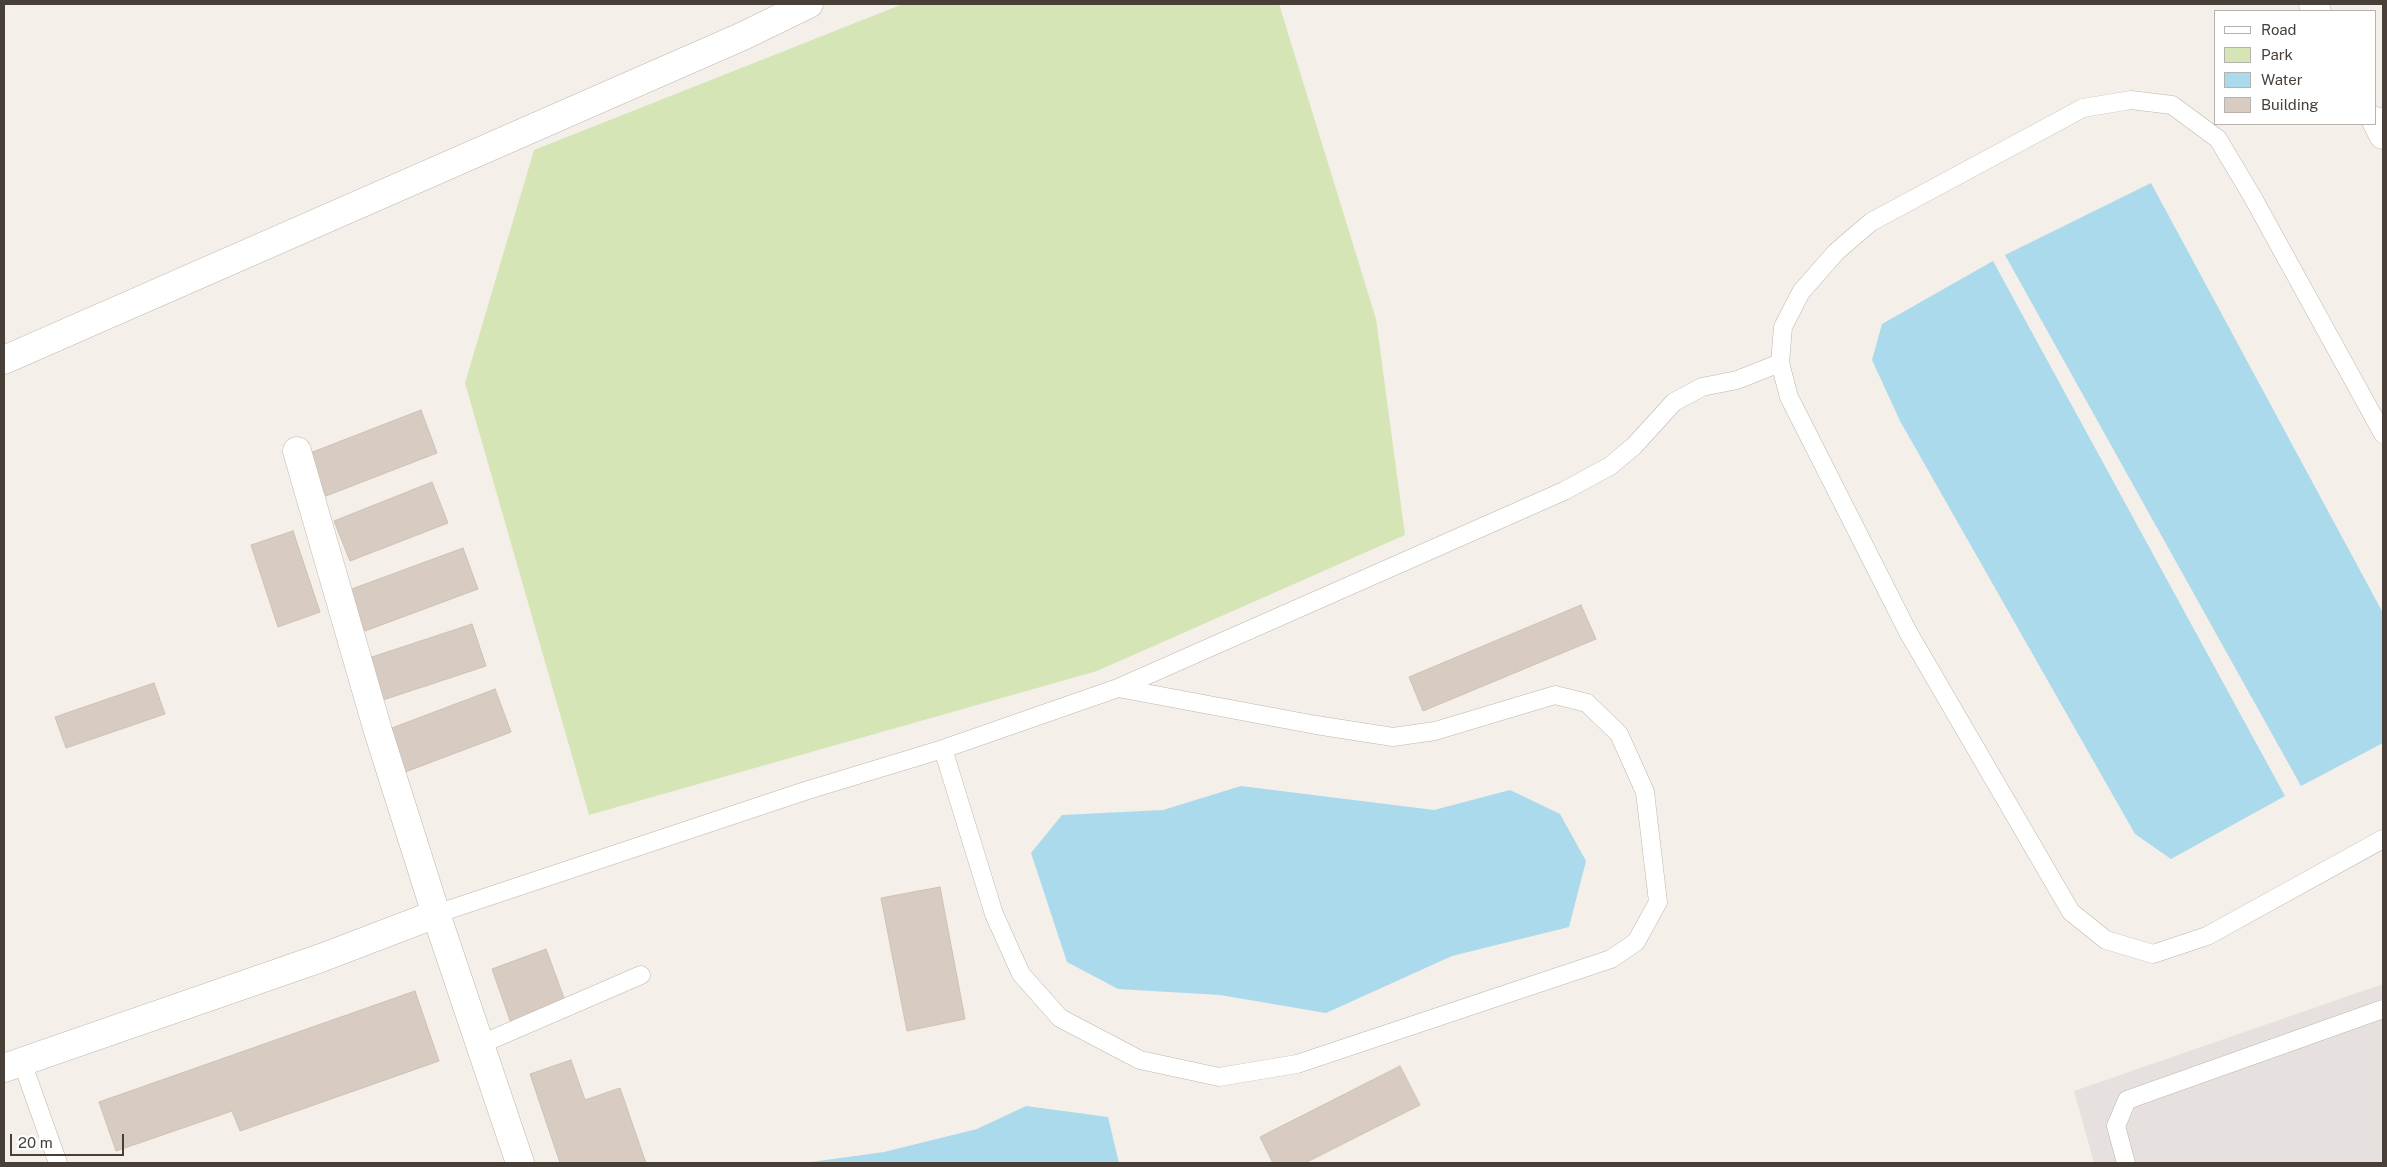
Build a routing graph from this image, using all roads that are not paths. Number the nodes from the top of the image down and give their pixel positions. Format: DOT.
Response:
graph roads {
  1 [pos="809,4"];
  2 [pos="2377,123"];
  3 [pos="2383,135"];
  4 [pos="4,360"];
  5 [pos="1780,363"];
  6 [pos="2383,434"];
  7 [pos="296,451"];
  8 [pos="1118,688"];
  9 [pos="943,749"];
  10 [pos="2383,839"];
  11 [pos="436,914"];
  12 [pos="641,976"];
  13 [pos="2383,1009"];
  14 [pos="479,1045"];
  15 [pos="13,1065"];
  16 [pos="58,1163"];
  17 [pos="520,1163"];
  18 [pos="2126,1163"];
  1 -- 4 [label="street"];
  2 -- 3 [label="street"];
  5 -- 6 [label="lane"];
  5 -- 8 [label="lane"];
  5 -- 10 [label="lane"];
  7 -- 11 [label="street"];
  8 -- 9 [label="lane"];
  8 -- 9 [label="lane"];
  9 -- 11 [label="lane"];
  11 -- 14 [label="street"];
  11 -- 15 [label="street"];
  12 -- 14 [label="lane"];
  13 -- 18 [label="lane"];
  14 -- 17 [label="street"];
  15 -- 16 [label="lane"];
}
